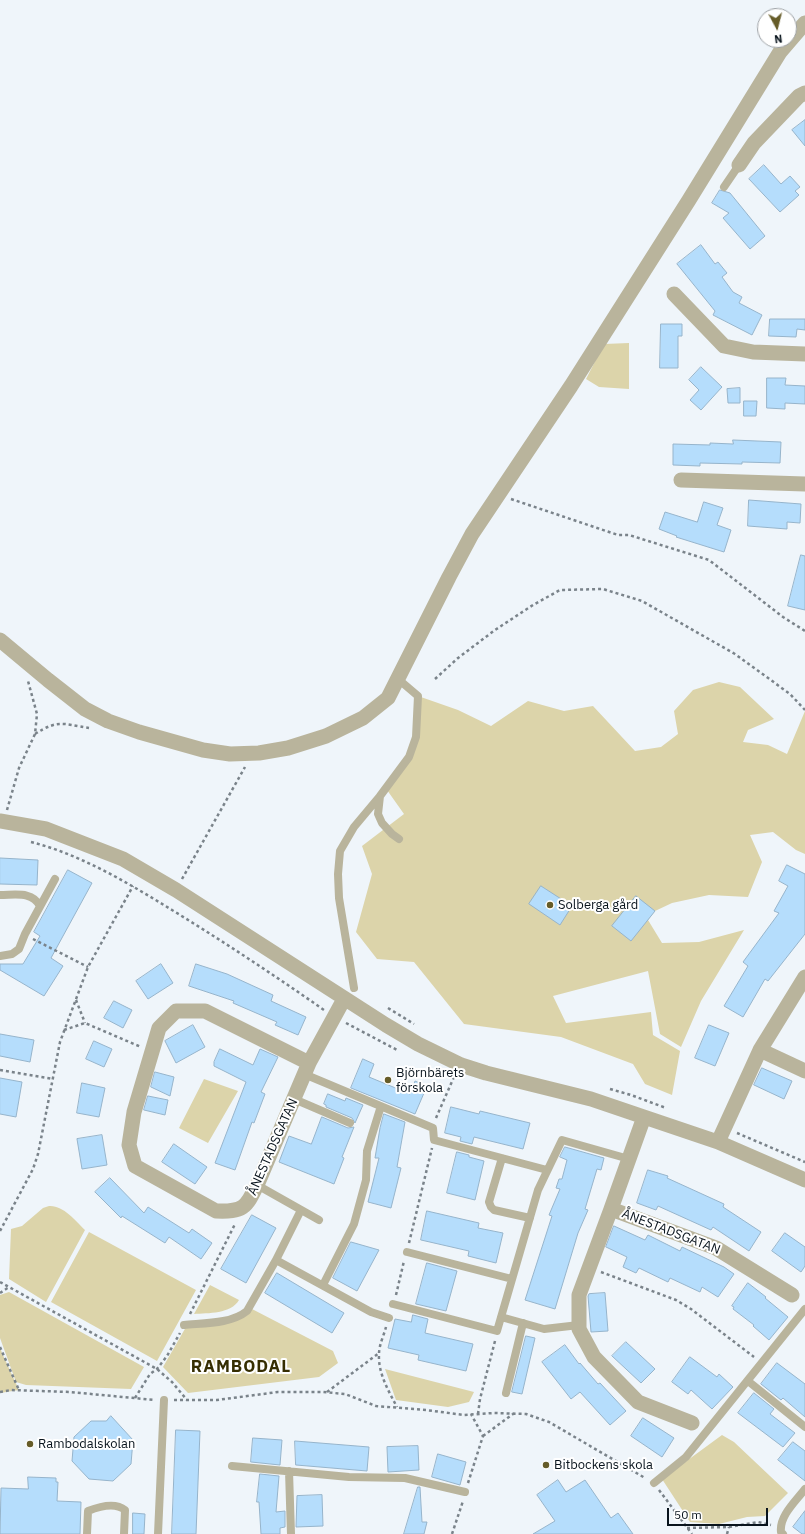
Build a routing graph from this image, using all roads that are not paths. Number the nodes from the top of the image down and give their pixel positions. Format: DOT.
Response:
graph roads {
  1 [pos="805,23"];
  2 [pos="805,93"];
  3 [pos="739,165"];
  4 [pos="724,187"];
  5 [pos="674,294"];
  6 [pos="805,354"];
  7 [pos="681,480"];
  8 [pos="805,484"];
  9 [pos="0,640"];
  10 [pos="398,679"];
  11 [pos="380,796"];
  12 [pos="2,821"];
  13 [pos="399,839"];
  14 [pos="55,879"];
  15 [pos="0,895"];
  16 [pos="40,906"];
  17 [pos="0,956"];
  18 [pos="805,977"];
  19 [pos="354,988"];
  20 [pos="344,999"];
  21 [pos="760,1050"];
  22 [pos="307,1069"];
  23 [pos="805,1071"];
  24 [pos="294,1099"];
  25 [pos="381,1106"];
  26 [pos="644,1117"];
  27 [pos="350,1123"];
  28 [pos="718,1142"];
  29 [pos="502,1158"];
  30 [pos="629,1159"];
  31 [pos="547,1170"];
  32 [pos="805,1180"];
  33 [pos="257,1185"];
  34 [pos="611,1209"];
  35 [pos="301,1210"];
  36 [pos="530,1218"];
  37 [pos="319,1220"];
  38 [pos="407,1252"];
  39 [pos="276,1260"];
  40 [pos="512,1279"];
  41 [pos="322,1285"];
  42 [pos="792,1295"];
  43 [pos="393,1304"];
  44 [pos="805,1309"];
  45 [pos="501,1317"];
  46 [pos="389,1318"];
  47 [pos="523,1323"];
  48 [pos="184,1325"];
  49 [pos="579,1325"];
  50 [pos="748,1381"];
  51 [pos="506,1393"];
  52 [pos="164,1400"];
  53 [pos="692,1423"];
  54 [pos="805,1427"];
  55 [pos="232,1466"];
  56 [pos="289,1472"];
  57 [pos="654,1483"];
  58 [pos="805,1489"];
  59 [pos="465,1492"];
  60 [pos="87,1534"];
  61 [pos="124,1534"];
  62 [pos="158,1534"];
  63 [pos="291,1534"];
  64 [pos="783,1534"];
  1 -- 10 [label="street"];
  2 -- 3 [label="street"];
  3 -- 4 [label="lane"];
  5 -- 6 [label="street"];
  7 -- 8 [label="street"];
  9 -- 10 [label="street"];
  10 -- 11 [label="lane"];
  11 -- 13 [label="lane"];
  11 -- 19 [label="lane"];
  12 -- 20 [label="street"];
  14 -- 16 [label="lane"];
  15 -- 16 [label="lane"];
  16 -- 17 [label="lane"];
  18 -- 21 [label="street"];
  20 -- 22 [label="street, ÅNESTADSGATAN"];
  20 -- 26 [label="street"];
  21 -- 23 [label="street"];
  21 -- 28 [label="street"];
  22 -- 24 [label="street, ÅNESTADSGATAN"];
  22 -- 25 [label="lane"];
  22 -- 33 [label="street, ÅNESTADSGATAN"];
  24 -- 27 [label="lane"];
  24 -- 33 [label="street, ÅNESTADSGATAN"];
  25 -- 29 [label="lane"];
  25 -- 41 [label="lane"];
  26 -- 28 [label="street"];
  26 -- 30 [label="street, ÅNESTADSGATAN"];
  28 -- 32 [label="street"];
  29 -- 31 [label="lane"];
  29 -- 36 [label="lane"];
  30 -- 31 [label="lane"];
  30 -- 34 [label="street, ÅNESTADSGATAN"];
  31 -- 36 [label="lane"];
  33 -- 35 [label="lane"];
  34 -- 42 [label="street, ÅNESTADSGATAN"];
  34 -- 49 [label="street, ÅNESTADSGATAN"];
  35 -- 37 [label="lane"];
  35 -- 39 [label="lane"];
  36 -- 40 [label="lane"];
  38 -- 40 [label="lane"];
  39 -- 41 [label="lane"];
  39 -- 48 [label="lane"];
  40 -- 45 [label="lane"];
  41 -- 46 [label="lane"];
  43 -- 45 [label="lane"];
  44 -- 50 [label="lane"];
  45 -- 47 [label="lane"];
  47 -- 49 [label="lane"];
  47 -- 51 [label="lane"];
  49 -- 53 [label="street, ÅNESTADSGATAN"];
  50 -- 54 [label="lane"];
  50 -- 57 [label="lane"];
  52 -- 62 [label="lane"];
  55 -- 56 [label="lane"];
  56 -- 59 [label="lane"];
  56 -- 63 [label="lane"];
  58 -- 64 [label="lane"];
  60 -- 61 [label="lane"];
}
